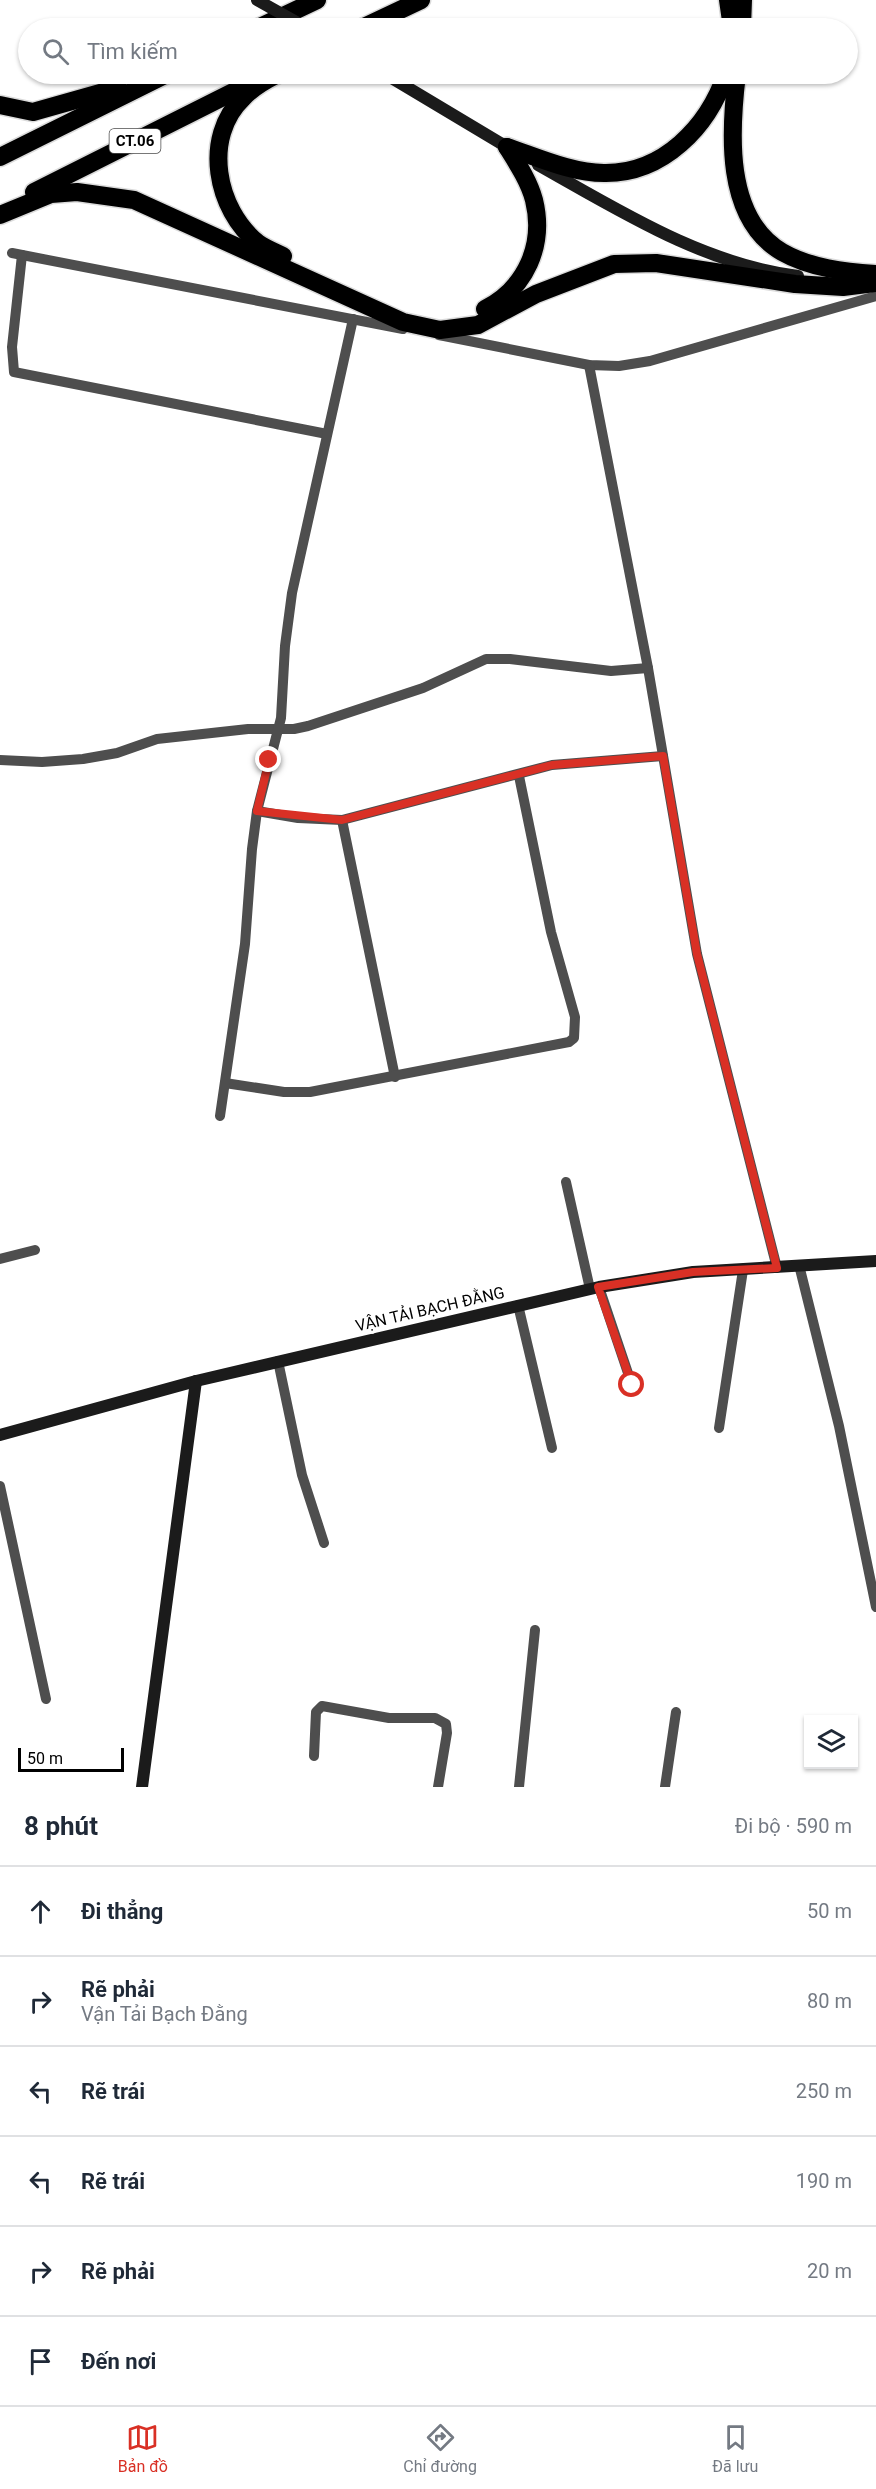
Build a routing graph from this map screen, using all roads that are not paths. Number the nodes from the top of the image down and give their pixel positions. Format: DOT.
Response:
graph roads {
  1 [pos="257,0"];
  2 [pos="304,0"];
  3 [pos="317,0"];
  4 [pos="421,0"];
  5 [pos="728,0"];
  6 [pos="743,0"];
  7 [pos="275,18"];
  8 [pos="280,18"];
  9 [pos="289,18"];
  10 [pos="383,18"];
  11 [pos="731,18"];
  12 [pos="742,18"];
  13 [pos="125,84"];
  14 [pos="147,84"];
  15 [pos="250,84"];
  16 [pos="263,84"];
  17 [pos="402,84"];
  18 [pos="723,84"];
  19 [pos="736,84"];
  20 [pos="0,105"];
  21 [pos="507,147"];
  22 [pos="0,157"];
  23 [pos="0,208"];
  24 [pos="0,215"];
  25 [pos="876,274"];
  26 [pos="876,282"];
  27 [pos="876,296"];
  28 [pos="353,319"];
  29 [pos="590,365"];
  30 [pos="327,434"];
  31 [pos="648,668"];
  32 [pos="279,728"];
  33 [pos="663,756"];
  34 [pos="0,760"];
  35 [pos="519,776"];
  36 [pos="257,811"];
  37 [pos="342,820"];
  38 [pos="394,1077"];
  39 [pos="225,1083"];
  40 [pos="220,1116"];
  41 [pos="566,1182"];
  42 [pos="35,1250"];
  43 [pos="0,1259"];
  44 [pos="876,1261"];
  45 [pos="799,1265"];
  46 [pos="777,1268"];
  47 [pos="743,1270"];
  48 [pos="594,1288"];
  49 [pos="518,1305"];
  50 [pos="278,1361"];
  51 [pos="196,1381"];
  52 [pos="632,1385"];
  53 [pos="719,1428"];
  54 [pos="0,1435"];
  55 [pos="552,1448"];
  56 [pos="0,1486"];
  57 [pos="324,1543"];
  58 [pos="876,1607"];
  59 [pos="535,1630"];
  60 [pos="46,1699"];
  61 [pos="676,1712"];
  62 [pos="314,1756"];
  63 [pos="142,1787"];
  64 [pos="438,1787"];
  65 [pos="519,1787"];
  66 [pos="665,1787"];
  1 -- 9 [label="street, bridge"];
  2 -- 7 [label="highway"];
  3 -- 8 [label="highway"];
  4 -- 10 [label="highway"];
  5 -- 11 [label="highway"];
  6 -- 12 [label="highway"];
  13 -- 20 [label="highway"];
  14 -- 22 [label="highway, CT.06"];
  15 -- 23 [label="highway, CT.06"];
  16 -- 21 [label="highway"];
  17 -- 21 [label="street"];
  18 -- 21 [label="highway"];
  19 -- 25 [label="highway"];
  21 -- 26 [label="street"];
  24 -- 26 [label="highway"];
  27 -- 29 [label="street"];
  28 -- 29 [label="street"];
  28 -- 30 [label="street"];
  28 -- 30 [label="street"];
  29 -- 31 [label="street"];
  30 -- 32 [label="street"];
  31 -- 32 [label="street"];
  31 -- 33 [label="street"];
  32 -- 34 [label="street"];
  32 -- 36 [label="street"];
  33 -- 35 [label="street"];
  33 -- 46 [label="street"];
  35 -- 37 [label="street"];
  35 -- 38 [label="street"];
  36 -- 37 [label="street"];
  36 -- 39 [label="street"];
  37 -- 38 [label="street"];
  38 -- 39 [label="street"];
  39 -- 40 [label="street"];
  41 -- 48 [label="street"];
  42 -- 43 [label="street"];
  44 -- 45 [label="street, VẬN TẢI BẠCH ĐẰNG"];
  45 -- 46 [label="street, VẬN TẢI BẠCH ĐẰNG"];
  45 -- 58 [label="street"];
  46 -- 47 [label="street, VẬN TẢI BẠCH ĐẰNG"];
  47 -- 48 [label="street, VẬN TẢI BẠCH ĐẰNG"];
  47 -- 53 [label="street"];
  48 -- 49 [label="street, VẬN TẢI BẠCH ĐẰNG"];
  48 -- 52 [label="street"];
  49 -- 50 [label="street, VẬN TẢI BẠCH ĐẰNG"];
  49 -- 55 [label="street"];
  50 -- 51 [label="street, VẬN TẢI BẠCH ĐẰNG"];
  50 -- 57 [label="street"];
  51 -- 54 [label="street, VẬN TẢI BẠCH ĐẰNG"];
  51 -- 63 [label="street"];
  56 -- 60 [label="street"];
  59 -- 65 [label="street"];
  61 -- 66 [label="street"];
  62 -- 64 [label="street"];
}
